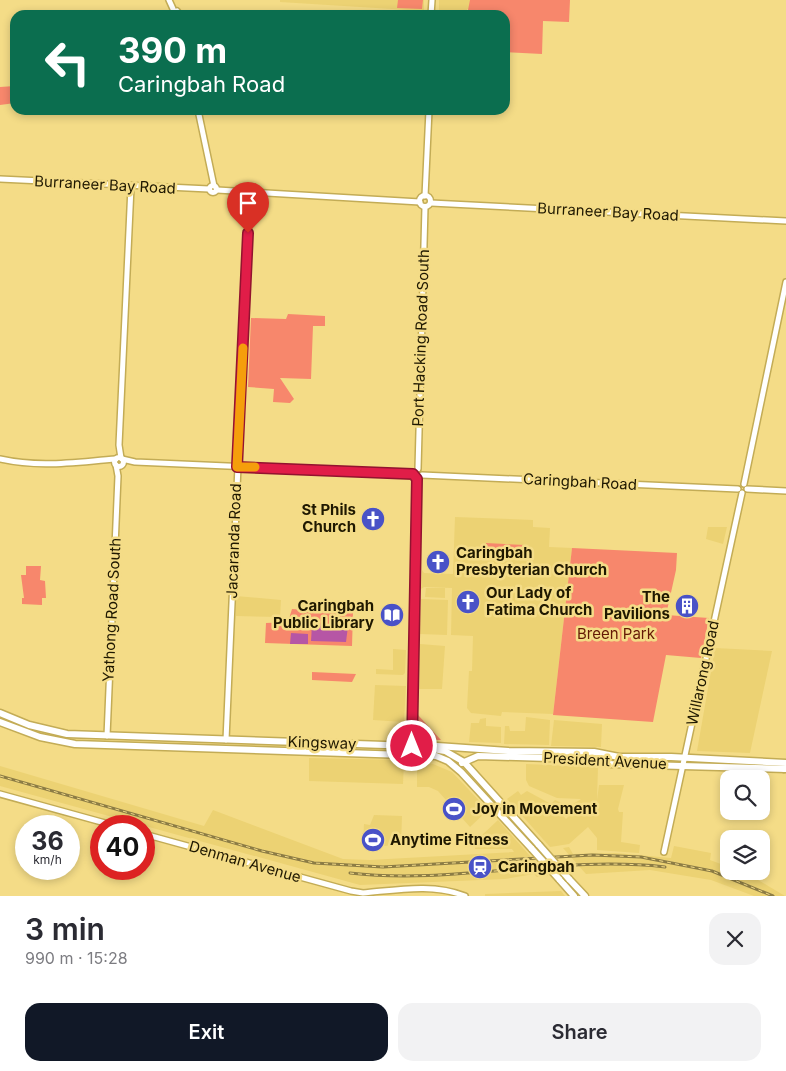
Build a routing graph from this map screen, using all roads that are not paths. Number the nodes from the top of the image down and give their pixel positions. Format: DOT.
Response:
graph roads {
  1 [pos="199,115"];
  2 [pos="429,115"];
  3 [pos="0,179"];
  4 [pos="131,187"];
  5 [pos="213,188"];
  6 [pos="250,192"];
  7 [pos="425,196"];
  8 [pos="420,202"];
  9 [pos="431,202"];
  10 [pos="425,207"];
  11 [pos="786,221"];
  12 [pos="786,282"];
  13 [pos="0,459"];
  14 [pos="119,462"];
  15 [pos="237,467"];
  16 [pos="418,469"];
  17 [pos="413,474"];
  18 [pos="422,474"];
  19 [pos="417,479"];
  20 [pos="745,487"];
  21 [pos="740,491"];
  22 [pos="786,491"];
  23 [pos="0,713"];
  24 [pos="0,722"];
  25 [pos="107,736"];
  26 [pos="226,740"];
  27 [pos="107,745"];
  28 [pos="413,746"];
  29 [pos="226,748"];
  30 [pos="475,749"];
  31 [pos="411,754"];
  32 [pos="502,754"];
  33 [pos="602,754"];
  34 [pos="461,760"];
  35 [pos="684,761"];
  36 [pos="626,763"];
  37 [pos="453,764"];
  38 [pos="785,767"];
  39 [pos="0,794"];
  40 [pos="504,806"];
  41 [pos="498,811"];
  42 [pos="90,819"];
  43 [pos="155,837"];
  44 [pos="664,852"];
  45 [pos="407,893"];
  46 [pos="465,896"];
  47 [pos="574,896"];
  48 [pos="585,896"];
  1 -- 5 [label="street"];
  2 -- 7 [label="street"];
  3 -- 4 [label="street, Burraneer Bay Road"];
  4 -- 5 [label="street, Burraneer Bay Road"];
  4 -- 14 [label="street, Yathong Road South"];
  5 -- 6 [label="street, Burraneer Bay Road"];
  6 -- 8 [label="street, Burraneer Bay Road"];
  6 -- 15 [label="street, Jacaranda Road"];
  7 -- 8 [label="street"];
  7 -- 9 [label="street"];
  8 -- 10 [label="street"];
  9 -- 10 [label="street"];
  9 -- 11 [label="street, Burraneer Bay Road"];
  10 -- 16 [label="street, Port Hacking Road South"];
  12 -- 20 [label="street"];
  13 -- 14 [label="street"];
  14 -- 15 [label="street"];
  14 -- 25 [label="street, Yathong Road South"];
  15 -- 17 [label="street"];
  15 -- 26 [label="street, Jacaranda Road"];
  16 -- 17 [label="street"];
  16 -- 18 [label="street"];
  17 -- 19 [label="street"];
  18 -- 19 [label="street"];
  18 -- 21 [label="street, Caringbah Road"];
  19 -- 28 [label="street"];
  20 -- 21 [label="street"];
  20 -- 22 [label="street"];
  21 -- 35 [label="street, Willarong Road"];
  23 -- 25 [label="main road, Kingsway"];
  24 -- 27 [label="main road, Kingsway"];
  25 -- 26 [label="main road, Kingsway"];
  25 -- 27 [label="main road, Yathong Road South"];
  26 -- 28 [label="main road, Kingsway"];
  26 -- 29 [label="main road"];
  27 -- 29 [label="main road, Kingsway"];
  28 -- 30 [label="main road, President Avenue"];
  28 -- 31 [label="main road"];
  28 -- 34 [label="main road, Kingsway"];
  29 -- 31 [label="main road, Kingsway"];
  30 -- 32 [label="main road, President Avenue"];
  30 -- 34 [label="main road"];
  31 -- 37 [label="main road, Kingsway"];
  32 -- 33 [label="main road, President Avenue"];
  32 -- 34 [label="main road, President Avenue"];
  32 -- 36 [label="main road, President Avenue"];
  33 -- 35 [label="main road, President Avenue"];
  33 -- 36 [label="main road"];
  34 -- 37 [label="main road"];
  34 -- 40 [label="main road, Kingsway"];
  35 -- 36 [label="main road, President Avenue"];
  35 -- 38 [label="main road, President Avenue"];
  35 -- 44 [label="street, Willarong Road"];
  37 -- 41 [label="main road, Kingsway"];
  39 -- 42 [label="street"];
  40 -- 41 [label="main road"];
  40 -- 48 [label="main road, Kingsway, bridge"];
  41 -- 47 [label="main road, Kingsway, bridge"];
  43 -- 45 [label="street, Denman Avenue"];
  45 -- 46 [label="street, Denman Avenue"];
}
